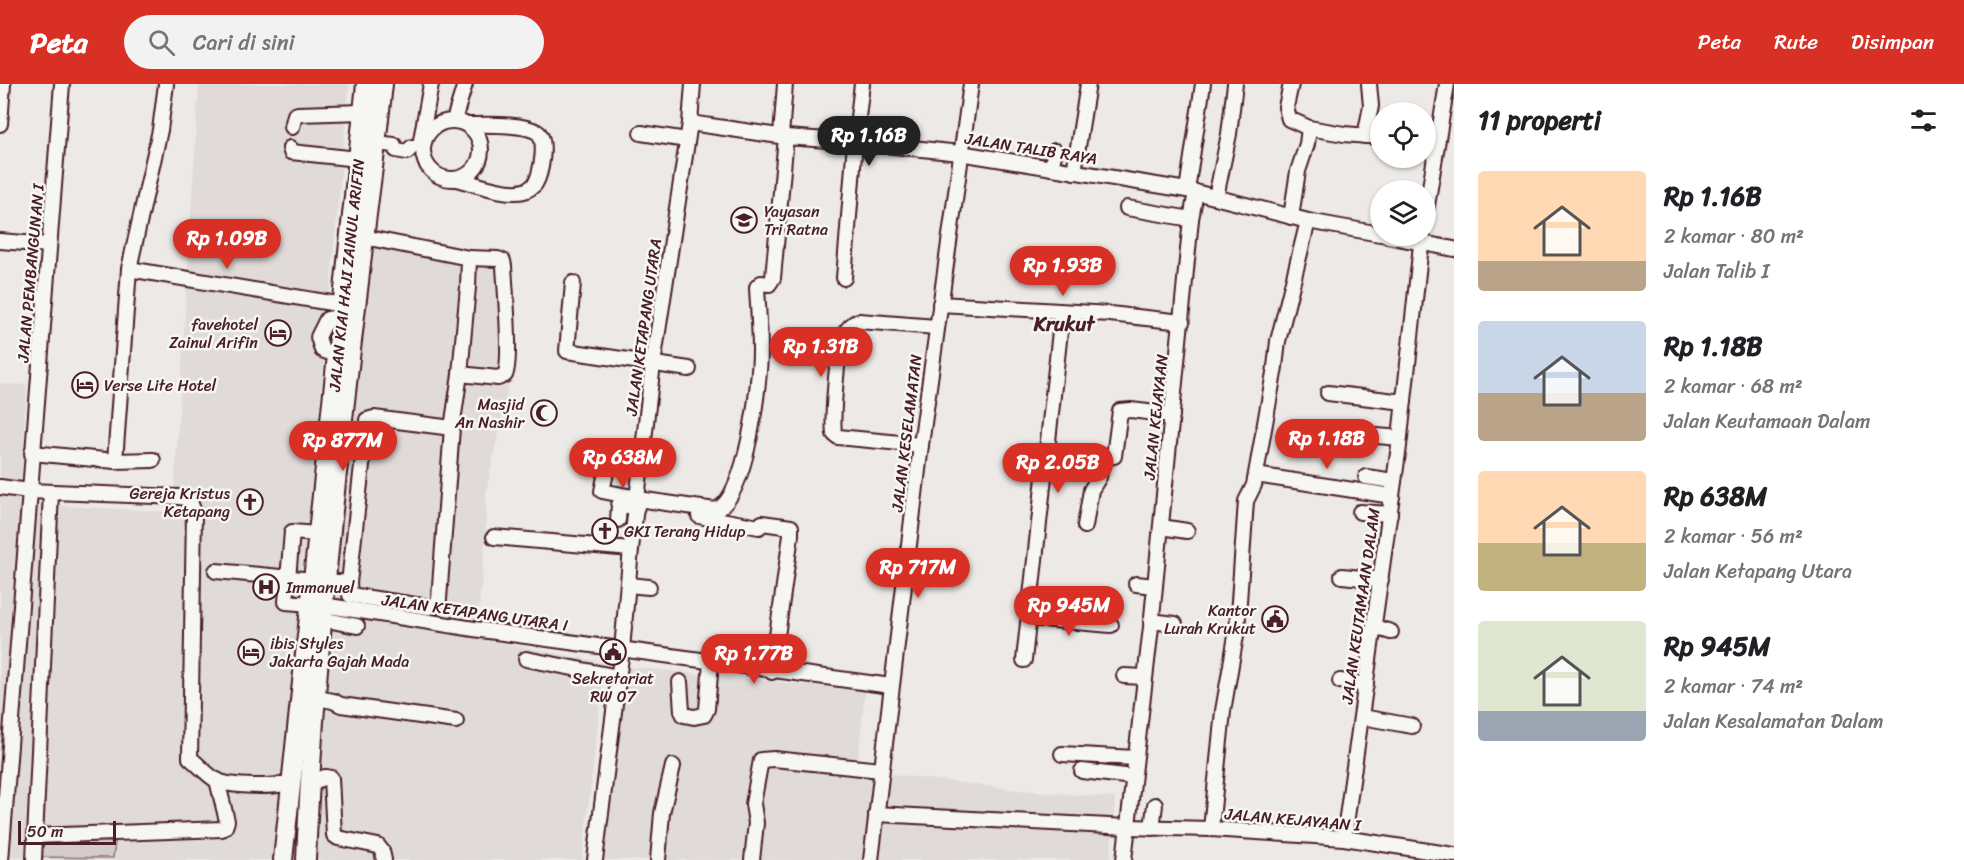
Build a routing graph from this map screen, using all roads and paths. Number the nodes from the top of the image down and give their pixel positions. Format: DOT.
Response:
graph roads {
  1 [pos="3,84"];
  2 [pos="62,84"];
  3 [pos="166,84"];
  4 [pos="366,84"];
  5 [pos="383,84"];
  6 [pos="431,84"];
  7 [pos="465,84"];
  8 [pos="693,84"];
  9 [pos="784,84"];
  10 [pos="862,84"];
  11 [pos="971,84"];
  12 [pos="1088,84"];
  13 [pos="1203,84"];
  14 [pos="1234,84"];
  15 [pos="1291,84"];
  16 [pos="1370,84"];
  17 [pos="1447,84"];
  18 [pos="363,112"];
  19 [pos="454,120"];
  20 [pos="690,123"];
  21 [pos="0,124"];
  22 [pos="468,125"];
  23 [pos="292,127"];
  24 [pos="1309,128"];
  25 [pos="1436,129"];
  26 [pos="641,133"];
  27 [pos="784,136"];
  28 [pos="1365,136"];
  29 [pos="1370,136"];
  30 [pos="687,140"];
  31 [pos="855,142"];
  32 [pos="290,148"];
  33 [pos="372,148"];
  34 [pos="418,148"];
  35 [pos="1055,151"];
  36 [pos="960,153"];
  37 [pos="1051,168"];
  38 [pos="1074,172"];
  39 [pos="456,179"];
  40 [pos="1192,191"];
  41 [pos="1216,197"];
  42 [pos="1127,208"];
  43 [pos="1291,218"];
  44 [pos="1191,219"];
  45 [pos="1308,221"];
  46 [pos="1370,232"];
  47 [pos="364,237"];
  48 [pos="0,241"];
  49 [pos="1436,243"];
  50 [pos="49,244"];
  51 [pos="1421,246"];
  52 [pos="1454,249"];
  53 [pos="469,258"];
  54 [pos="129,268"];
  55 [pos="844,278"];
  56 [pos="573,283"];
  57 [pos="940,304"];
  58 [pos="342,310"];
  59 [pos="1062,313"];
  60 [pos="1182,322"];
  61 [pos="936,327"];
  62 [pos="653,364"];
  63 [pos="689,369"];
  64 [pos="460,374"];
  65 [pos="1328,393"];
  66 [pos="1404,402"];
  67 [pos="337,416"];
  68 [pos="367,420"];
  69 [pos="1176,422"];
  70 [pos="452,428"];
  71 [pos="1377,436"];
  72 [pos="1400,438"];
  73 [pos="921,445"];
  74 [pos="32,453"];
  75 [pos="153,460"];
  76 [pos="115,461"];
  77 [pos="607,468"];
  78 [pos="1256,475"];
  79 [pos="1151,477"];
  80 [pos="1366,477"];
  81 [pos="1165,480"];
  82 [pos="1394,482"];
  83 [pos="0,487"];
  84 [pos="29,491"];
  85 [pos="51,492"];
  86 [pos="1392,496"];
  87 [pos="637,502"];
  88 [pos="1360,513"];
  89 [pos="1390,514"];
  90 [pos="618,520"];
  91 [pos="1085,526"];
  92 [pos="1161,527"];
  93 [pos="1187,531"];
  94 [pos="318,534"];
  95 [pos="494,537"];
  96 [pos="631,549"];
  97 [pos="216,571"];
  98 [pos="1342,576"];
  99 [pos="288,578"];
  100 [pos="1381,580"];
  101 [pos="319,581"];
  102 [pos="349,583"];
  103 [pos="1136,584"];
  104 [pos="628,585"];
  105 [pos="1155,586"];
  106 [pos="649,587"];
  107 [pos="319,609"];
  108 [pos="1029,618"];
  109 [pos="625,620"];
  110 [pos="1151,621"];
  111 [pos="639,623"];
  112 [pos="1174,624"];
  113 [pos="1111,625"];
  114 [pos="357,626"];
  115 [pos="1374,627"];
  116 [pos="1391,632"];
  117 [pos="622,649"];
  118 [pos="526,659"];
  119 [pos="1024,660"];
  120 [pos="711,663"];
  121 [pos="772,672"];
  122 [pos="1124,675"];
  123 [pos="619,677"];
  124 [pos="1144,677"];
  125 [pos="1340,681"];
  126 [pos="681,682"];
  127 [pos="891,686"];
  128 [pos="1366,686"];
  129 [pos="317,704"];
  130 [pos="1362,717"];
  131 [pos="456,721"];
  132 [pos="1412,726"];
  133 [pos="1062,754"];
  134 [pos="673,766"];
  135 [pos="1097,766"];
  136 [pos="1134,768"];
  137 [pos="881,770"];
  138 [pos="1082,771"];
  139 [pos="216,780"];
  140 [pos="300,783"];
  141 [pos="1155,805"];
  142 [pos="876,814"];
  143 [pos="1128,827"];
  144 [pos="1152,828"];
  145 [pos="1211,829"];
  146 [pos="36,836"];
  147 [pos="1344,838"];
  148 [pos="1454,855"];
  149 [pos="0,860"];
  150 [pos="34,860"];
  151 [pos="283,860"];
  152 [pos="306,860"];
  153 [pos="384,860"];
  154 [pos="595,860"];
  155 [pos="658,860"];
  156 [pos="752,860"];
  157 [pos="871,860"];
  158 [pos="1124,860"];
  1 -- 21 [label="street"];
  2 -- 50 [label="street, JALAN PEMBANGUNAN I"];
  3 -- 54 [label="street"];
  4 -- 18 [label="main road, JALAN KIAI HAJI ZAINUL ARIFIN"];
  5 -- 33 [label="main road, JALAN KIAI HAJI ZAINUL ARIFIN"];
  6 -- 34 [label="street"];
  7 -- 19 [label="street"];
  8 -- 20 [label="street, JALAN KETAPANG UTARA"];
  9 -- 27 [label="street"];
  10 -- 31 [label="street"];
  11 -- 36 [label="street, JALAN KESELAMATAN"];
  12 -- 38 [label="street"];
  13 -- 40 [label="street, JALAN KEJAYAAN"];
  14 -- 41 [label="street"];
  15 -- 24 [label="street"];
  16 -- 28 [label="street"];
  17 -- 25 [label="street"];
  18 -- 23 [label="street"];
  18 -- 33 [label="main road, JALAN KIAI HAJI ZAINUL ARIFIN"];
  19 -- 22 [label="street"];
  19 -- 34 [label="street"];
  20 -- 27 [label="street, JALAN TALIB RAYA"];
  20 -- 30 [label="street, JALAN KETAPANG UTARA"];
  22 -- 39 [label="street"];
  22 -- 39 [label="street"];
  24 -- 28 [label="street"];
  24 -- 43 [label="street"];
  26 -- 30 [label="street"];
  27 -- 31 [label="street, JALAN TALIB RAYA"];
  27 -- 87 [label="street"];
  28 -- 29 [label="street"];
  30 -- 62 [label="street, JALAN KETAPANG UTARA"];
  31 -- 36 [label="street, JALAN TALIB RAYA"];
  31 -- 55 [label="street"];
  32 -- 33 [label="street"];
  33 -- 34 [label="street"];
  33 -- 47 [label="main road, JALAN KIAI HAJI ZAINUL ARIFIN"];
  33 -- 58 [label="main road, JALAN KIAI HAJI ZAINUL ARIFIN"];
  34 -- 39 [label="street"];
  35 -- 37 [label="street"];
  36 -- 37 [label="street, JALAN TALIB RAYA"];
  36 -- 57 [label="street, JALAN KESELAMATAN"];
  37 -- 38 [label="street, JALAN TALIB RAYA"];
  38 -- 40 [label="street, JALAN TALIB RAYA"];
  40 -- 41 [label="street, JALAN TALIB RAYA"];
  40 -- 44 [label="street, JALAN KEJAYAAN"];
  41 -- 43 [label="street, JALAN TALIB RAYA"];
  42 -- 44 [label="street"];
  43 -- 45 [label="street, JALAN TALIB RAYA"];
  44 -- 60 [label="street, JALAN KEJAYAAN"];
  45 -- 46 [label="street, JALAN TALIB RAYA"];
  45 -- 78 [label="street"];
  47 -- 53 [label="street"];
  47 -- 67 [label="main road, JALAN KIAI HAJI ZAINUL ARIFIN"];
  48 -- 50 [label="street"];
  49 -- 52 [label="street"];
  50 -- 74 [label="street, JALAN PEMBANGUNAN I"];
  51 -- 66 [label="street, JALAN KEUTAMAAN DALAM"];
  53 -- 64 [label="street"];
  53 -- 64 [label="street"];
  54 -- 58 [label="street"];
  54 -- 76 [label="street"];
  56 -- 62 [label="street"];
  57 -- 59 [label="street"];
  57 -- 61 [label="street, JALAN KESELAMATAN"];
  58 -- 67 [label="main road, JALAN KIAI HAJI ZAINUL ARIFIN"];
  59 -- 60 [label="street"];
  59 -- 108 [label="street"];
  60 -- 69 [label="street, JALAN KEJAYAAN"];
  61 -- 73 [label="street, JALAN KESELAMATAN"];
  61 -- 73 [label="street"];
  62 -- 63 [label="street"];
  62 -- 87 [label="street, JALAN KETAPANG UTARA"];
  64 -- 70 [label="street"];
  65 -- 66 [label="street"];
  66 -- 72 [label="street, JALAN KEUTAMAAN DALAM"];
  67 -- 68 [label="street"];
  67 -- 94 [label="main road, JALAN KIAI HAJI ZAINUL ARIFIN"];
  67 -- 101 [label="main road, JALAN KIAI HAJI ZAINUL ARIFIN"];
  68 -- 70 [label="street"];
  68 -- 102 [label="street"];
  69 -- 81 [label="street, JALAN KEJAYAAN"];
  69 -- 91 [label="street"];
  70 -- 102 [label="street"];
  71 -- 72 [label="street"];
  72 -- 82 [label="street, JALAN KEUTAMAAN DALAM"];
  73 -- 127 [label="street, JALAN KESELAMATAN"];
  74 -- 76 [label="street"];
  74 -- 84 [label="street, JALAN PEMBANGUNAN I"];
  75 -- 76 [label="street"];
  77 -- 87 [label="street"];
  78 -- 86 [label="street"];
  78 -- 145 [label="street"];
  79 -- 81 [label="street"];
  80 -- 82 [label="street"];
  81 -- 92 [label="street, JALAN KEJAYAAN"];
  82 -- 86 [label="street, JALAN KEUTAMAAN DALAM"];
  83 -- 84 [label="street"];
  84 -- 85 [label="street"];
  84 -- 149 [label="street, JALAN PEMBANGUNAN I"];
  85 -- 139 [label="street"];
  85 -- 146 [label="street"];
  86 -- 89 [label="street, JALAN KEUTAMAAN DALAM"];
  87 -- 90 [label="street"];
  87 -- 96 [label="street, JALAN KETAPANG UTARA"];
  87 -- 121 [label="street"];
  88 -- 89 [label="street"];
  89 -- 100 [label="street, JALAN KEUTAMAAN DALAM"];
  92 -- 93 [label="street"];
  92 -- 105 [label="street, JALAN KEJAYAAN"];
  94 -- 99 [label="street"];
  94 -- 101 [label="main road, JALAN KIAI HAJI ZAINUL ARIFIN"];
  95 -- 96 [label="street"];
  96 -- 104 [label="street, JALAN KETAPANG UTARA"];
  97 -- 99 [label="street"];
  98 -- 100 [label="street"];
  99 -- 101 [label="street"];
  99 -- 107 [label="street"];
  100 -- 115 [label="street, JALAN KEUTAMAAN DALAM"];
  101 -- 102 [label="street"];
  101 -- 107 [label="main road, JALAN KIAI HAJI ZAINUL ARIFIN"];
  103 -- 105 [label="street"];
  104 -- 106 [label="street"];
  104 -- 109 [label="street, JALAN KETAPANG UTARA"];
  105 -- 110 [label="street, JALAN KEJAYAAN"];
  107 -- 114 [label="street"];
  107 -- 117 [label="street, JALAN KETAPANG UTARA I"];
  107 -- 129 [label="main road, JALAN KIAI HAJI ZAINUL ARIFIN"];
  107 -- 140 [label="main road, JALAN KIAI HAJI ZAINUL ARIFIN"];
  108 -- 113 [label="street"];
  108 -- 119 [label="street"];
  109 -- 111 [label="street"];
  109 -- 117 [label="street, JALAN KETAPANG UTARA"];
  110 -- 112 [label="street"];
  110 -- 124 [label="street, JALAN KEJAYAAN"];
  115 -- 116 [label="street"];
  115 -- 128 [label="street, JALAN KEUTAMAAN DALAM"];
  117 -- 120 [label="street, JALAN KETAPANG UTARA I"];
  117 -- 123 [label="street, JALAN KETAPANG UTARA"];
  118 -- 123 [label="street"];
  120 -- 121 [label="street, JALAN KETAPANG UTARA I"];
  120 -- 126 [label="street"];
  121 -- 127 [label="street, JALAN KETAPANG UTARA I"];
  122 -- 124 [label="street"];
  123 -- 154 [label="street, JALAN KETAPANG UTARA"];
  124 -- 136 [label="street, JALAN KEJAYAAN"];
  125 -- 128 [label="street"];
  127 -- 137 [label="street, JALAN KESELAMATAN"];
  128 -- 130 [label="street, JALAN KEUTAMAAN DALAM"];
  129 -- 131 [label="street"];
  129 -- 140 [label="main road, JALAN KIAI HAJI ZAINUL ARIFIN"];
  130 -- 132 [label="street"];
  130 -- 147 [label="street, JALAN KEUTAMAAN DALAM"];
  133 -- 136 [label="street"];
  134 -- 155 [label="street"];
  135 -- 136 [label="street"];
  136 -- 138 [label="street"];
  136 -- 143 [label="street, JALAN KEJAYAAN"];
  137 -- 142 [label="street, JALAN KESELAMATAN"];
  137 -- 156 [label="street"];
  139 -- 140 [label="street"];
  139 -- 146 [label="street"];
  140 -- 151 [label="main road, JALAN KIAI HAJI ZAINUL ARIFIN"];
  140 -- 152 [label="main road, JALAN KIAI HAJI ZAINUL ARIFIN"];
  140 -- 153 [label="street"];
  141 -- 144 [label="street"];
  142 -- 143 [label="street, JALAN KEJAYAAN I"];
  142 -- 157 [label="street, JALAN KESELAMATAN"];
  143 -- 144 [label="street, JALAN KEJAYAAN I"];
  143 -- 158 [label="street, JALAN KEJAYAAN"];
  144 -- 145 [label="street, JALAN KEJAYAAN I"];
  145 -- 147 [label="street, JALAN KEJAYAAN I"];
  146 -- 150 [label="street"];
  147 -- 148 [label="street, JALAN KEJAYAAN I"];
}
